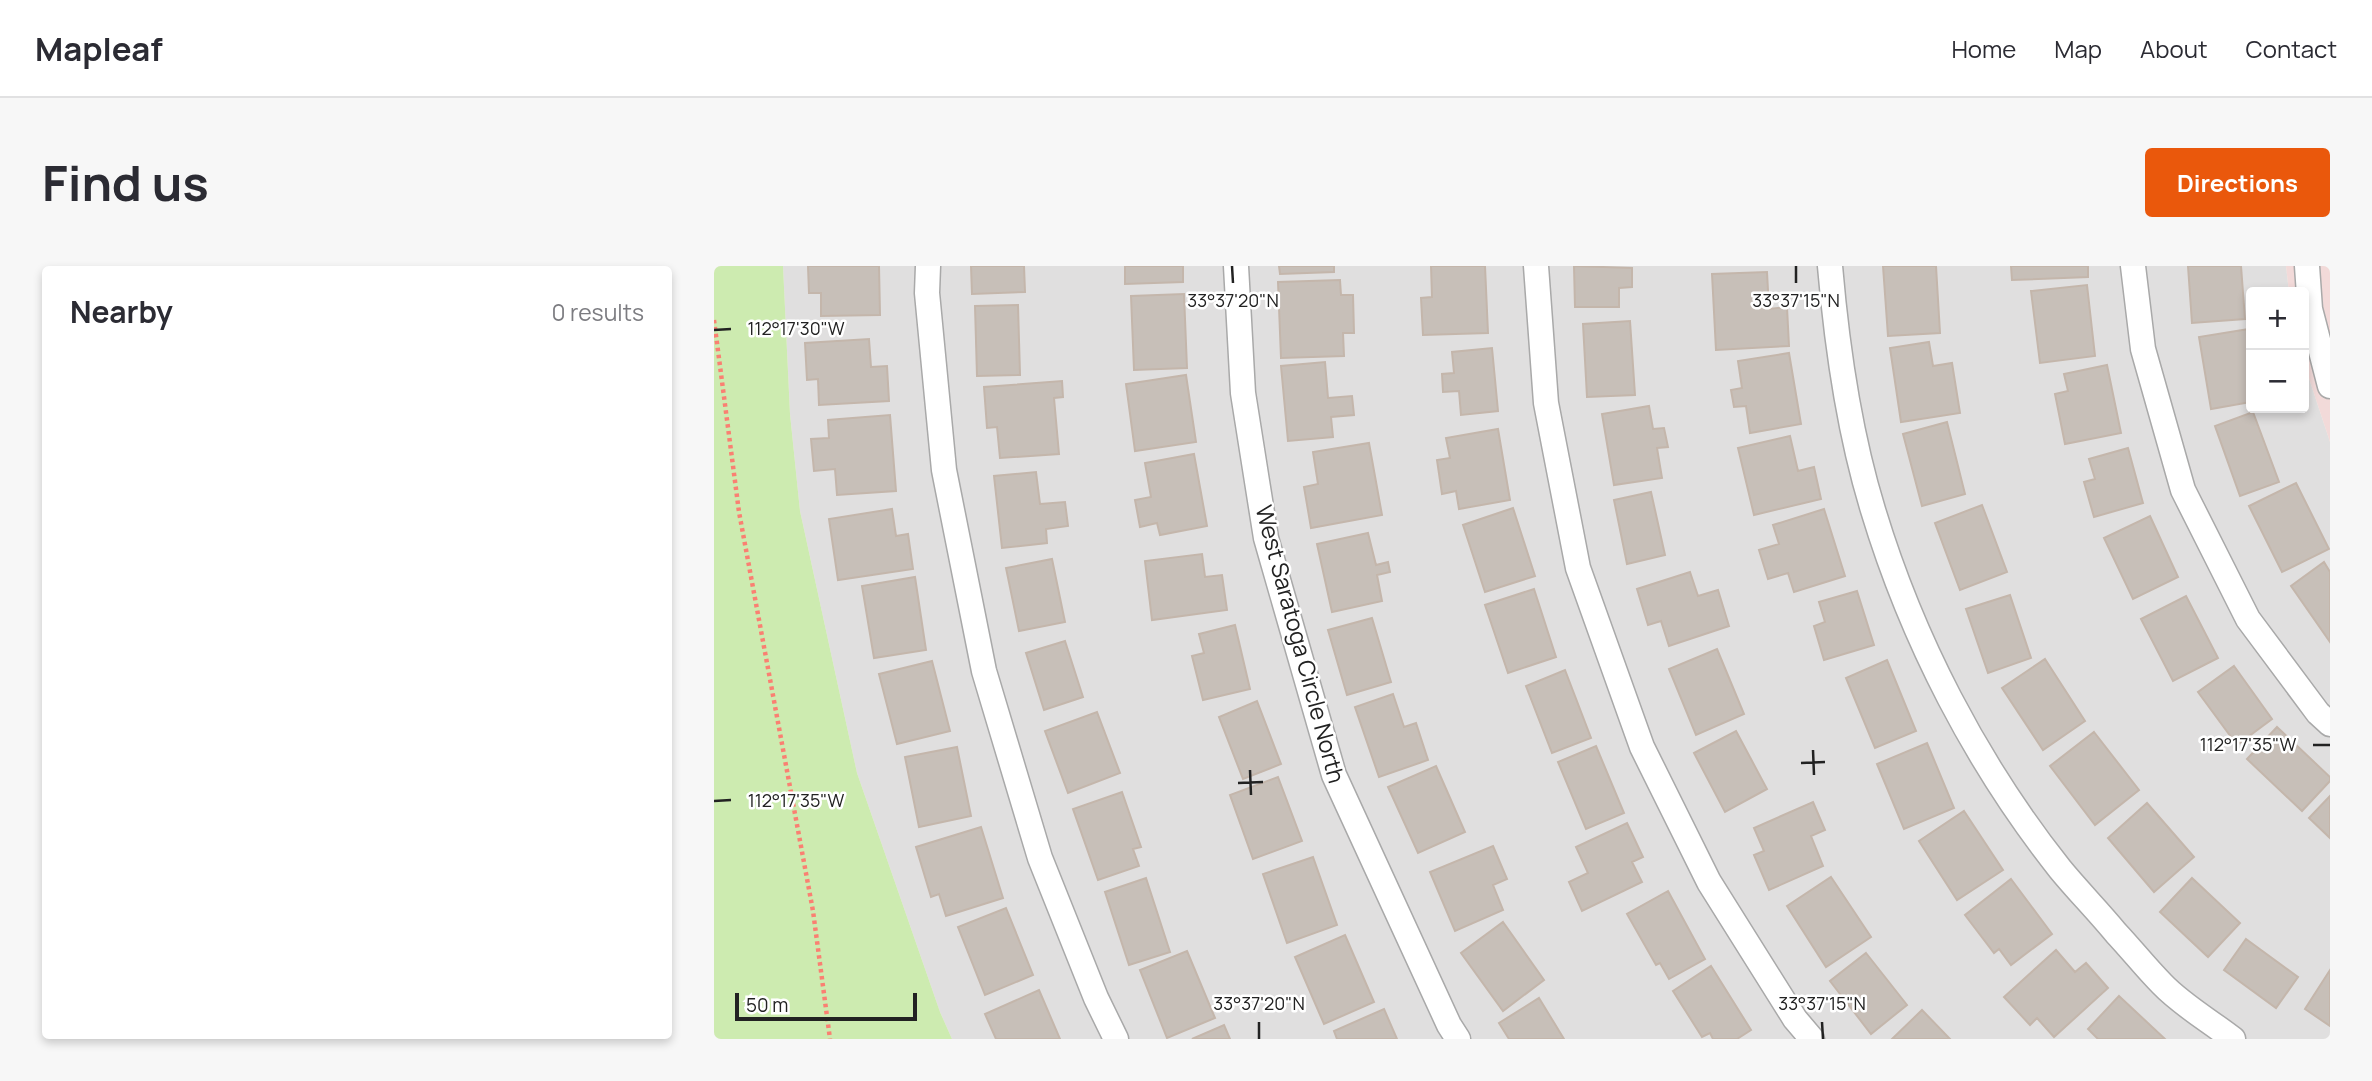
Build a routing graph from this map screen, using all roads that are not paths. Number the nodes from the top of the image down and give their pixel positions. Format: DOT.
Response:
graph roads {
  1 [pos="928,266"];
  2 [pos="1236,266"];
  3 [pos="1536,266"];
  4 [pos="1830,266"];
  5 [pos="2133,266"];
  6 [pos="2307,266"];
  7 [pos="2330,386"];
  8 [pos="2330,724"];
  9 [pos="1116,1039"];
  10 [pos="1458,1039"];
  11 [pos="1812,1039"];
  12 [pos="2233,1039"];
  1 -- 9 [label="street"];
  2 -- 10 [label="street, West Saratoga Circle North"];
  3 -- 11 [label="street"];
  4 -- 12 [label="street"];
  5 -- 8 [label="street"];
  6 -- 7 [label="street"];
}
